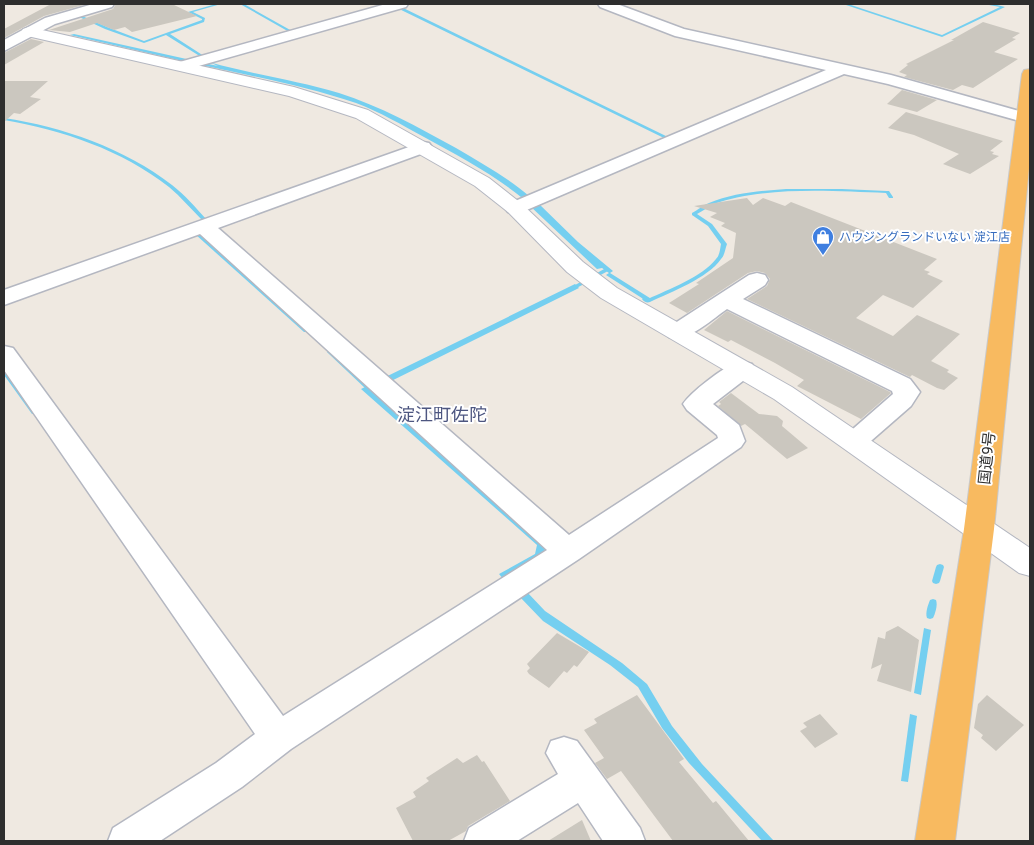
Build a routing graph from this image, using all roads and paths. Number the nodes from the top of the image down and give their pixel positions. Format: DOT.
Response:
graph roads {
  1 [pos="54,4"];
  2 [pos="106,4"];
  3 [pos="402,4"];
  4 [pos="605,4"];
  5 [pos="75,12"];
  6 [pos="11,25"];
  7 [pos="32,30"];
  8 [pos="4,46"];
  9 [pos="182,66"];
  10 [pos="843,69"];
  11 [pos="1030,74"];
  12 [pos="1028,118"];
  13 [pos="422,147"];
  14 [pos="515,208"];
  15 [pos="203,226"];
  16 [pos="757,280"];
  17 [pos="4,298"];
  18 [pos="726,300"];
  19 [pos="677,332"];
  20 [pos="4,353"];
  21 [pos="743,370"];
  22 [pos="856,441"];
  23 [pos="979,529"];
  24 [pos="568,551"];
  25 [pos="1030,564"];
  26 [pos="278,738"];
  27 [pos="127,841"];
  28 [pos="482,841"];
  29 [pos="626,841"];
  30 [pos="935,841"];
  1 -- 5 [label="street"];
  2 -- 5 [label="street"];
  3 -- 9 [label="street"];
  4 -- 10 [label="street"];
  5 -- 7 [label="street"];
  6 -- 7 [label="street"];
  7 -- 8 [label="street"];
  7 -- 9 [label="street"];
  9 -- 13 [label="street"];
  10 -- 12 [label="street"];
  10 -- 14 [label="street"];
  11 -- 12 [label="highway, 国道9号"];
  12 -- 23 [label="highway, 国道9号"];
  13 -- 14 [label="street"];
  13 -- 15 [label="street"];
  14 -- 19 [label="street"];
  15 -- 17 [label="street"];
  15 -- 24 [label="street"];
  16 -- 18 [label="street"];
  18 -- 19 [label="street"];
  18 -- 22 [label="street"];
  19 -- 21 [label="street"];
  20 -- 26 [label="street"];
  21 -- 22 [label="street"];
  21 -- 24 [label="street"];
  22 -- 23 [label="street"];
  23 -- 25 [label="street"];
  23 -- 30 [label="highway, 国道9号"];
  24 -- 26 [label="street"];
  26 -- 27 [label="street"];
  28 -- 29 [label="street"];
}
